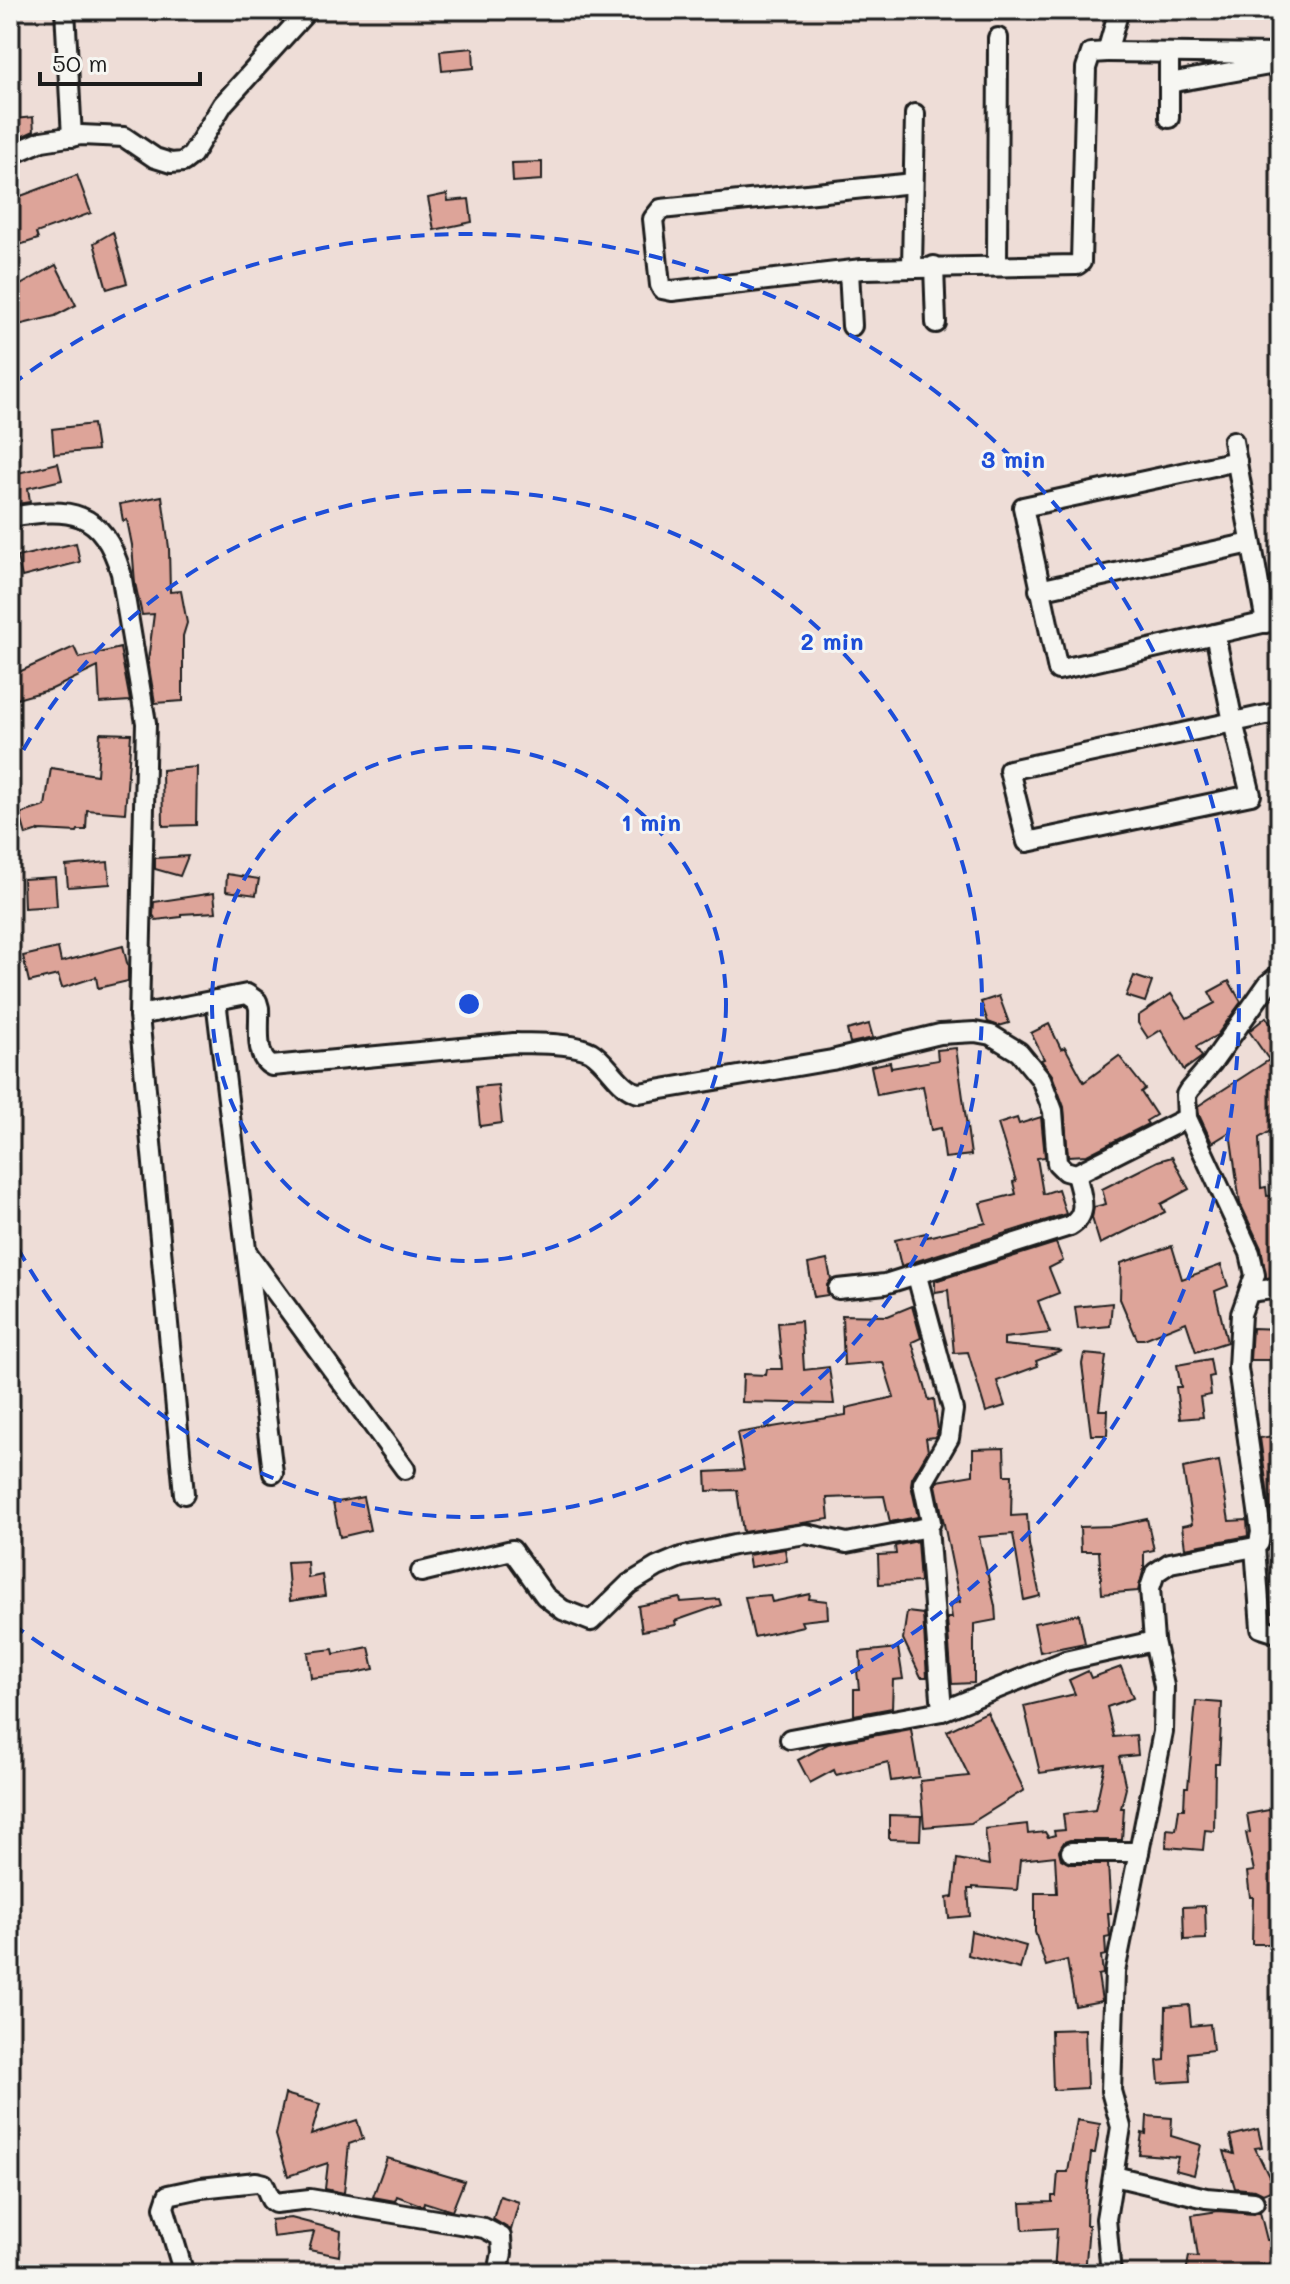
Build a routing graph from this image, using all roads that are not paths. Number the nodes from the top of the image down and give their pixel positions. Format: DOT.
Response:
graph roads {
  1 [pos="65,10"];
  2 [pos="308,10"];
  3 [pos="1119,10"];
  4 [pos="998,38"];
  5 [pos="1107,52"];
  6 [pos="1169,53"];
  7 [pos="1280,54"];
  8 [pos="1280,63"];
  9 [pos="1169,83"];
  10 [pos="915,114"];
  11 [pos="1169,118"];
  12 [pos="72,137"];
  13 [pos="10,155"];
  14 [pos="913,183"];
  15 [pos="997,264"];
  16 [pos="934,266"];
  17 [pos="912,267"];
  18 [pos="849,271"];
  19 [pos="936,323"];
  20 [pos="852,326"];
  21 [pos="1233,441"];
  22 [pos="1237,461"];
  23 [pos="10,517"];
  24 [pos="1251,543"];
  25 [pos="1039,590"];
  26 [pos="1273,621"];
  27 [pos="1215,634"];
  28 [pos="1280,712"];
  29 [pos="1233,722"];
  30 [pos="1280,974"];
  31 [pos="216,1000"];
  32 [pos="139,1015"];
  33 [pos="1187,1118"];
  34 [pos="1076,1174"];
  35 [pos="246,1251"];
  36 [pos="917,1276"];
  37 [pos="1280,1288"];
  38 [pos="838,1289"];
  39 [pos="1249,1292"];
  40 [pos="405,1469"];
  41 [pos="273,1473"];
  42 [pos="184,1494"];
  43 [pos="928,1527"];
  44 [pos="1255,1547"];
  45 [pos="421,1572"];
  46 [pos="1280,1634"];
  47 [pos="1154,1641"];
  48 [pos="942,1711"];
  49 [pos="790,1739"];
  50 [pos="1071,1852"];
  51 [pos="1139,1852"];
  52 [pos="1114,2176"];
  53 [pos="1254,2202"];
  54 [pos="184,2274"];
  55 [pos="498,2274"];
  56 [pos="1111,2274"];
  1 -- 12 [label="street"];
  2 -- 12 [label="street"];
  3 -- 5 [label="street"];
  4 -- 15 [label="street"];
  5 -- 6 [label="street"];
  5 -- 15 [label="street"];
  6 -- 7 [label="street"];
  6 -- 9 [label="street"];
  8 -- 9 [label="street"];
  9 -- 11 [label="street"];
  10 -- 14 [label="street"];
  12 -- 13 [label="street"];
  14 -- 17 [label="street"];
  14 -- 18 [label="street"];
  15 -- 16 [label="street"];
  16 -- 17 [label="street"];
  16 -- 19 [label="street"];
  17 -- 18 [label="street"];
  18 -- 20 [label="street"];
  21 -- 22 [label="street"];
  22 -- 24 [label="street"];
  22 -- 25 [label="street"];
  23 -- 32 [label="street"];
  24 -- 25 [label="street"];
  24 -- 26 [label="street"];
  25 -- 27 [label="street"];
  26 -- 27 [label="street"];
  27 -- 29 [label="street"];
  28 -- 29 [label="street"];
  29 -- 29 [label="street"];
  30 -- 33 [label="street"];
  31 -- 32 [label="street"];
  31 -- 34 [label="street"];
  31 -- 35 [label="street"];
  32 -- 42 [label="street"];
  33 -- 34 [label="street"];
  33 -- 39 [label="street"];
  34 -- 36 [label="street"];
  35 -- 40 [label="street"];
  35 -- 41 [label="street"];
  36 -- 38 [label="street"];
  36 -- 43 [label="street"];
  37 -- 39 [label="street"];
  39 -- 44 [label="street"];
  43 -- 45 [label="street"];
  43 -- 48 [label="street"];
  44 -- 46 [label="street"];
  44 -- 47 [label="street"];
  47 -- 48 [label="street"];
  47 -- 51 [label="street"];
  48 -- 49 [label="street"];
  50 -- 51 [label="street"];
  51 -- 52 [label="street"];
  52 -- 53 [label="street"];
  52 -- 56 [label="street"];
  54 -- 55 [label="street"];
}
